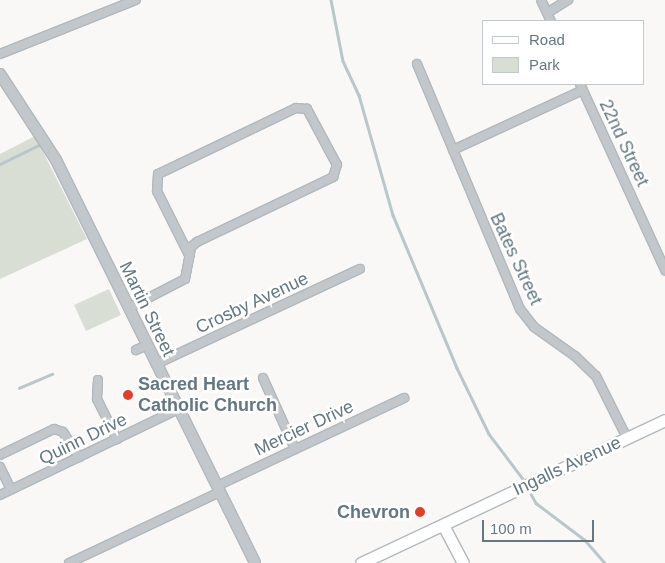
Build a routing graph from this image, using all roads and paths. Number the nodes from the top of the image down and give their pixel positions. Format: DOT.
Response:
graph roads {
  1 [pos="136,0"];
  2 [pos="542,0"];
  3 [pos="568,0"];
  4 [pos="547,13"];
  5 [pos="550,20"];
  6 [pos="0,54"];
  7 [pos="417,64"];
  8 [pos="0,74"];
  9 [pos="581,87"];
  10 [pos="453,150"];
  11 [pos="188,246"];
  12 [pos="360,269"];
  13 [pos="665,270"];
  14 [pos="129,308"];
  15 [pos="147,345"];
  16 [pos="136,350"];
  17 [pos="156,364"];
  18 [pos="263,378"];
  19 [pos="98,380"];
  20 [pos="404,398"];
  21 [pos="179,410"];
  22 [pos="665,420"];
  23 [pos="627,438"];
  24 [pos="117,439"];
  25 [pos="295,449"];
  26 [pos="0,455"];
  27 [pos="79,457"];
  28 [pos="0,467"];
  29 [pos="218,489"];
  30 [pos="11,490"];
  31 [pos="0,495"];
  32 [pos="443,525"];
  33 [pos="365,562"];
  34 [pos="69,563"];
  35 [pos="255,563"];
  36 [pos="463,563"];
  1 -- 6 [label="street"];
  2 -- 4 [label="street"];
  3 -- 4 [label="street"];
  4 -- 5 [label="street"];
  7 -- 10 [label="street, Bates Street"];
  8 -- 14 [label="street, Martin Street"];
  9 -- 10 [label="street"];
  9 -- 13 [label="street, 22nd Street"];
  10 -- 23 [label="street, Bates Street"];
  11 -- 11 [label="street"];
  11 -- 14 [label="street"];
  12 -- 17 [label="street, Crosby Avenue"];
  14 -- 15 [label="street, Martin Street"];
  15 -- 16 [label="street"];
  15 -- 17 [label="street, Martin Street"];
  17 -- 21 [label="street, Martin Street"];
  18 -- 25 [label="street"];
  19 -- 24 [label="street"];
  20 -- 25 [label="street, Mercier Drive"];
  21 -- 24 [label="street, Quinn Drive"];
  21 -- 29 [label="street, Martin Street"];
  22 -- 23 [label="main road, Ingalls Avenue"];
  23 -- 32 [label="main road, Ingalls Avenue"];
  24 -- 27 [label="street, Quinn Drive"];
  25 -- 29 [label="street, Mercier Drive"];
  26 -- 27 [label="street"];
  27 -- 30 [label="street, Quinn Drive"];
  28 -- 30 [label="street"];
  29 -- 34 [label="street, Mercier Drive"];
  29 -- 35 [label="street, Martin Street"];
  30 -- 31 [label="street, Quinn Drive"];
  32 -- 33 [label="main road, Ingalls Avenue"];
  32 -- 36 [label="main road"];
}
